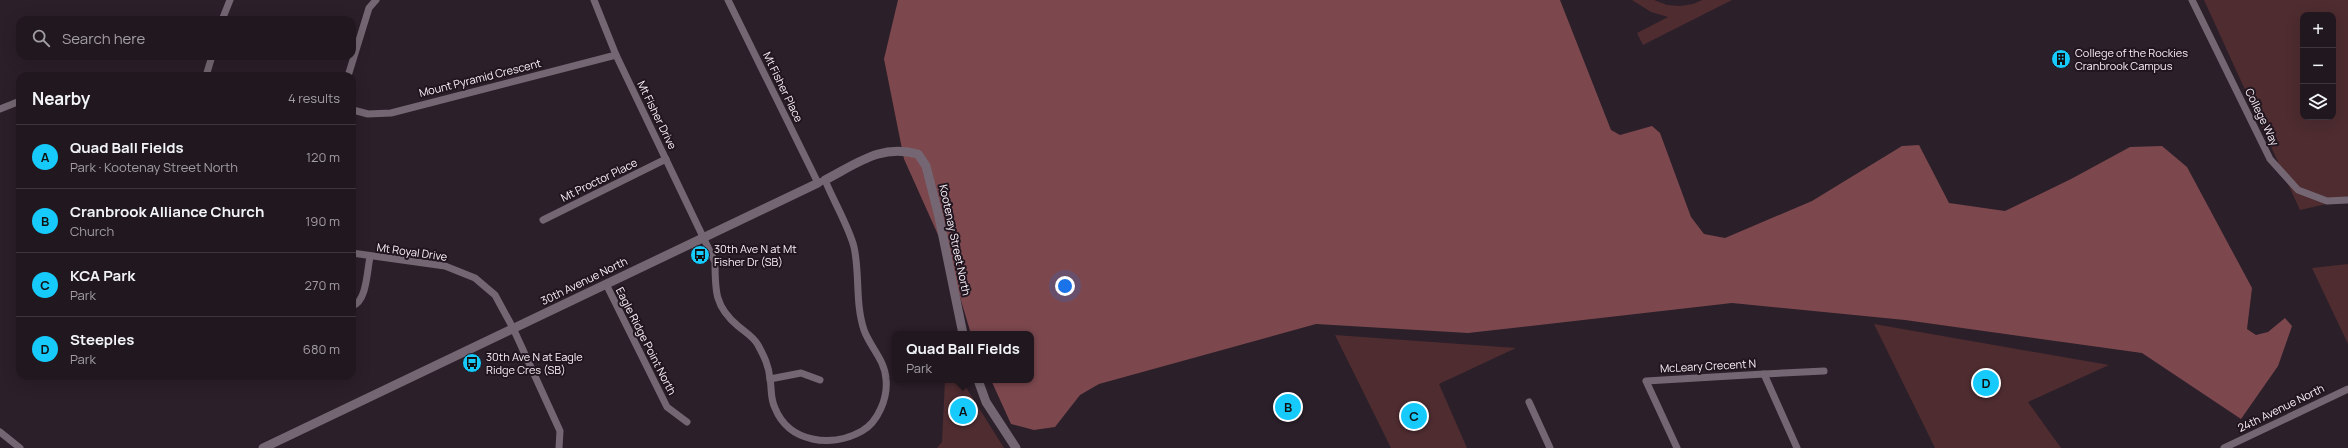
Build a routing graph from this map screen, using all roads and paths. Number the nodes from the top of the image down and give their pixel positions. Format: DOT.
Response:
graph roads {
  1 [pos="230,0"];
  2 [pos="376,0"];
  3 [pos="594,0"];
  4 [pos="728,0"];
  5 [pos="2192,0"];
  6 [pos="224,16"];
  7 [pos="356,50"];
  8 [pos="616,55"];
  9 [pos="211,60"];
  10 [pos="353,60"];
  11 [pos="207,72"];
  12 [pos="349,72"];
  13 [pos="16,103"];
  14 [pos="0,109"];
  15 [pos="356,111"];
  16 [pos="918,154"];
  17 [pos="666,159"];
  18 [pos="822,182"];
  19 [pos="2348,200"];
  20 [pos="542,220"];
  21 [pos="704,238"];
  22 [pos="356,254"];
  23 [pos="370,257"];
  24 [pos="606,284"];
  25 [pos="356,305"];
  26 [pos="513,328"];
  27 [pos="962,331"];
  28 [pos="1824,371"];
  29 [pos="1764,374"];
  30 [pos="770,379"];
  31 [pos="820,380"];
  32 [pos="979,383"];
  33 [pos="2348,389"];
  34 [pos="1529,402"];
  35 [pos="687,422"];
  36 [pos="0,432"];
  37 [pos="2236,445"];
  38 [pos="20,448"];
  39 [pos="263,448"];
  40 [pos="559,448"];
  41 [pos="1016,448"];
  42 [pos="1550,448"];
  43 [pos="1677,448"];
  44 [pos="1797,448"];
  45 [pos="2224,448"];
  1 -- 6 [label="street"];
  2 -- 7 [label="street"];
  3 -- 8 [label="street, Mt Fisher Drive"];
  4 -- 18 [label="street, Mt Fisher Place"];
  5 -- 19 [label="street, College Way"];
  8 -- 15 [label="street, Mount Pyramid Crescent"];
  8 -- 17 [label="street, Mt Fisher Drive"];
  9 -- 11 [label="street"];
  10 -- 12 [label="street"];
  13 -- 14 [label="street"];
  16 -- 18 [label="street, 30th Avenue North"];
  16 -- 27 [label="street, Kootenay Street North"];
  17 -- 20 [label="street, Mt Proctor Place"];
  17 -- 21 [label="street, Mt Fisher Drive"];
  18 -- 21 [label="street, 30th Avenue North"];
  18 -- 30 [label="street, Mt Fisher Place"];
  21 -- 24 [label="street, 30th Avenue North"];
  21 -- 30 [label="street, Mt Fisher Drive"];
  22 -- 23 [label="street, Mt Royal Drive"];
  23 -- 25 [label="street"];
  23 -- 26 [label="street, Mt Royal Drive"];
  24 -- 26 [label="street, 30th Avenue North"];
  24 -- 35 [label="street, Eagle Ridge Point North"];
  26 -- 39 [label="street, 30th Avenue North"];
  26 -- 40 [label="street, Mt Royal Drive"];
  28 -- 29 [label="street"];
  29 -- 43 [label="street, McLeary Crecent N"];
  29 -- 44 [label="street, McLeary Crecent N"];
  30 -- 31 [label="street"];
  32 -- 41 [label="street"];
  33 -- 37 [label="street, 24th Avenue North"];
  34 -- 42 [label="street"];
  36 -- 38 [label="street"];
  37 -- 45 [label="street, 24th Avenue North"];
}
